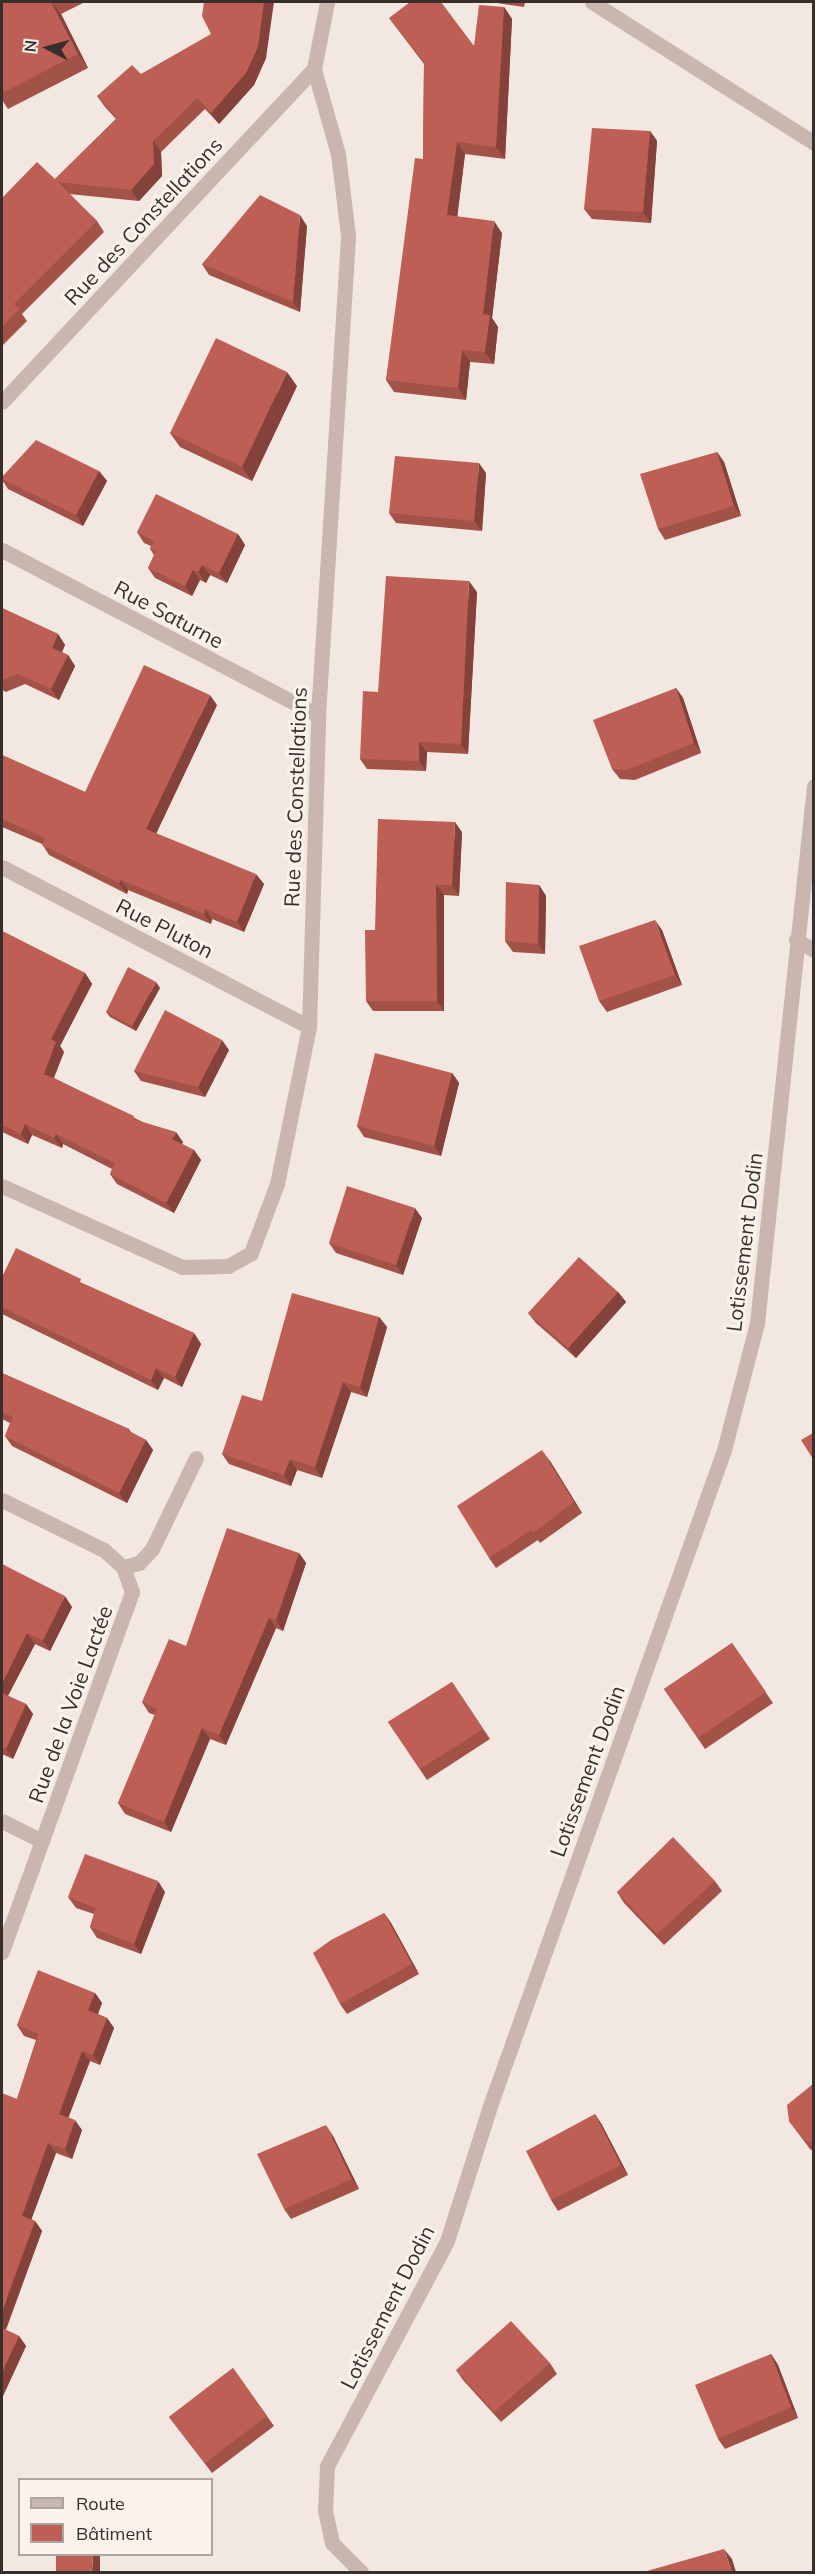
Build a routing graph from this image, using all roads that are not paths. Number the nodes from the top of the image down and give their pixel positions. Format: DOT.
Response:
graph roads {
  1 [pos="327,2"];
  2 [pos="592,2"];
  3 [pos="314,69"];
  4 [pos="813,143"];
  5 [pos="2,402"];
  6 [pos="2,550"];
  7 [pos="318,715"];
  8 [pos="813,786"];
  9 [pos="2,867"];
  10 [pos="796,940"];
  11 [pos="813,950"];
  12 [pos="309,1027"];
  13 [pos="2,1186"];
  14 [pos="196,1458"];
  15 [pos="2,1500"];
  16 [pos="123,1567"];
  17 [pos="2,1821"];
  18 [pos="42,1841"];
  19 [pos="2,1952"];
  20 [pos="361,2572"];
  1 -- 3 [label="street, Rue des Constellations"];
  2 -- 4 [label="street"];
  3 -- 5 [label="street, Rue des Constellations"];
  3 -- 7 [label="street, Rue des Constellations"];
  6 -- 7 [label="street, Rue Saturne"];
  7 -- 12 [label="street, Rue des Constellations"];
  8 -- 10 [label="street, Lotissement Dodin"];
  9 -- 12 [label="street, Rue Pluton"];
  10 -- 11 [label="street"];
  10 -- 20 [label="street, Lotissement Dodin"];
  12 -- 13 [label="street, Rue des Constellations"];
  14 -- 16 [label="street"];
  15 -- 16 [label="street"];
  16 -- 18 [label="street, Rue de la Voie Lactée"];
  17 -- 18 [label="street"];
  18 -- 19 [label="street, Rue de la Voie Lactée"];
}
